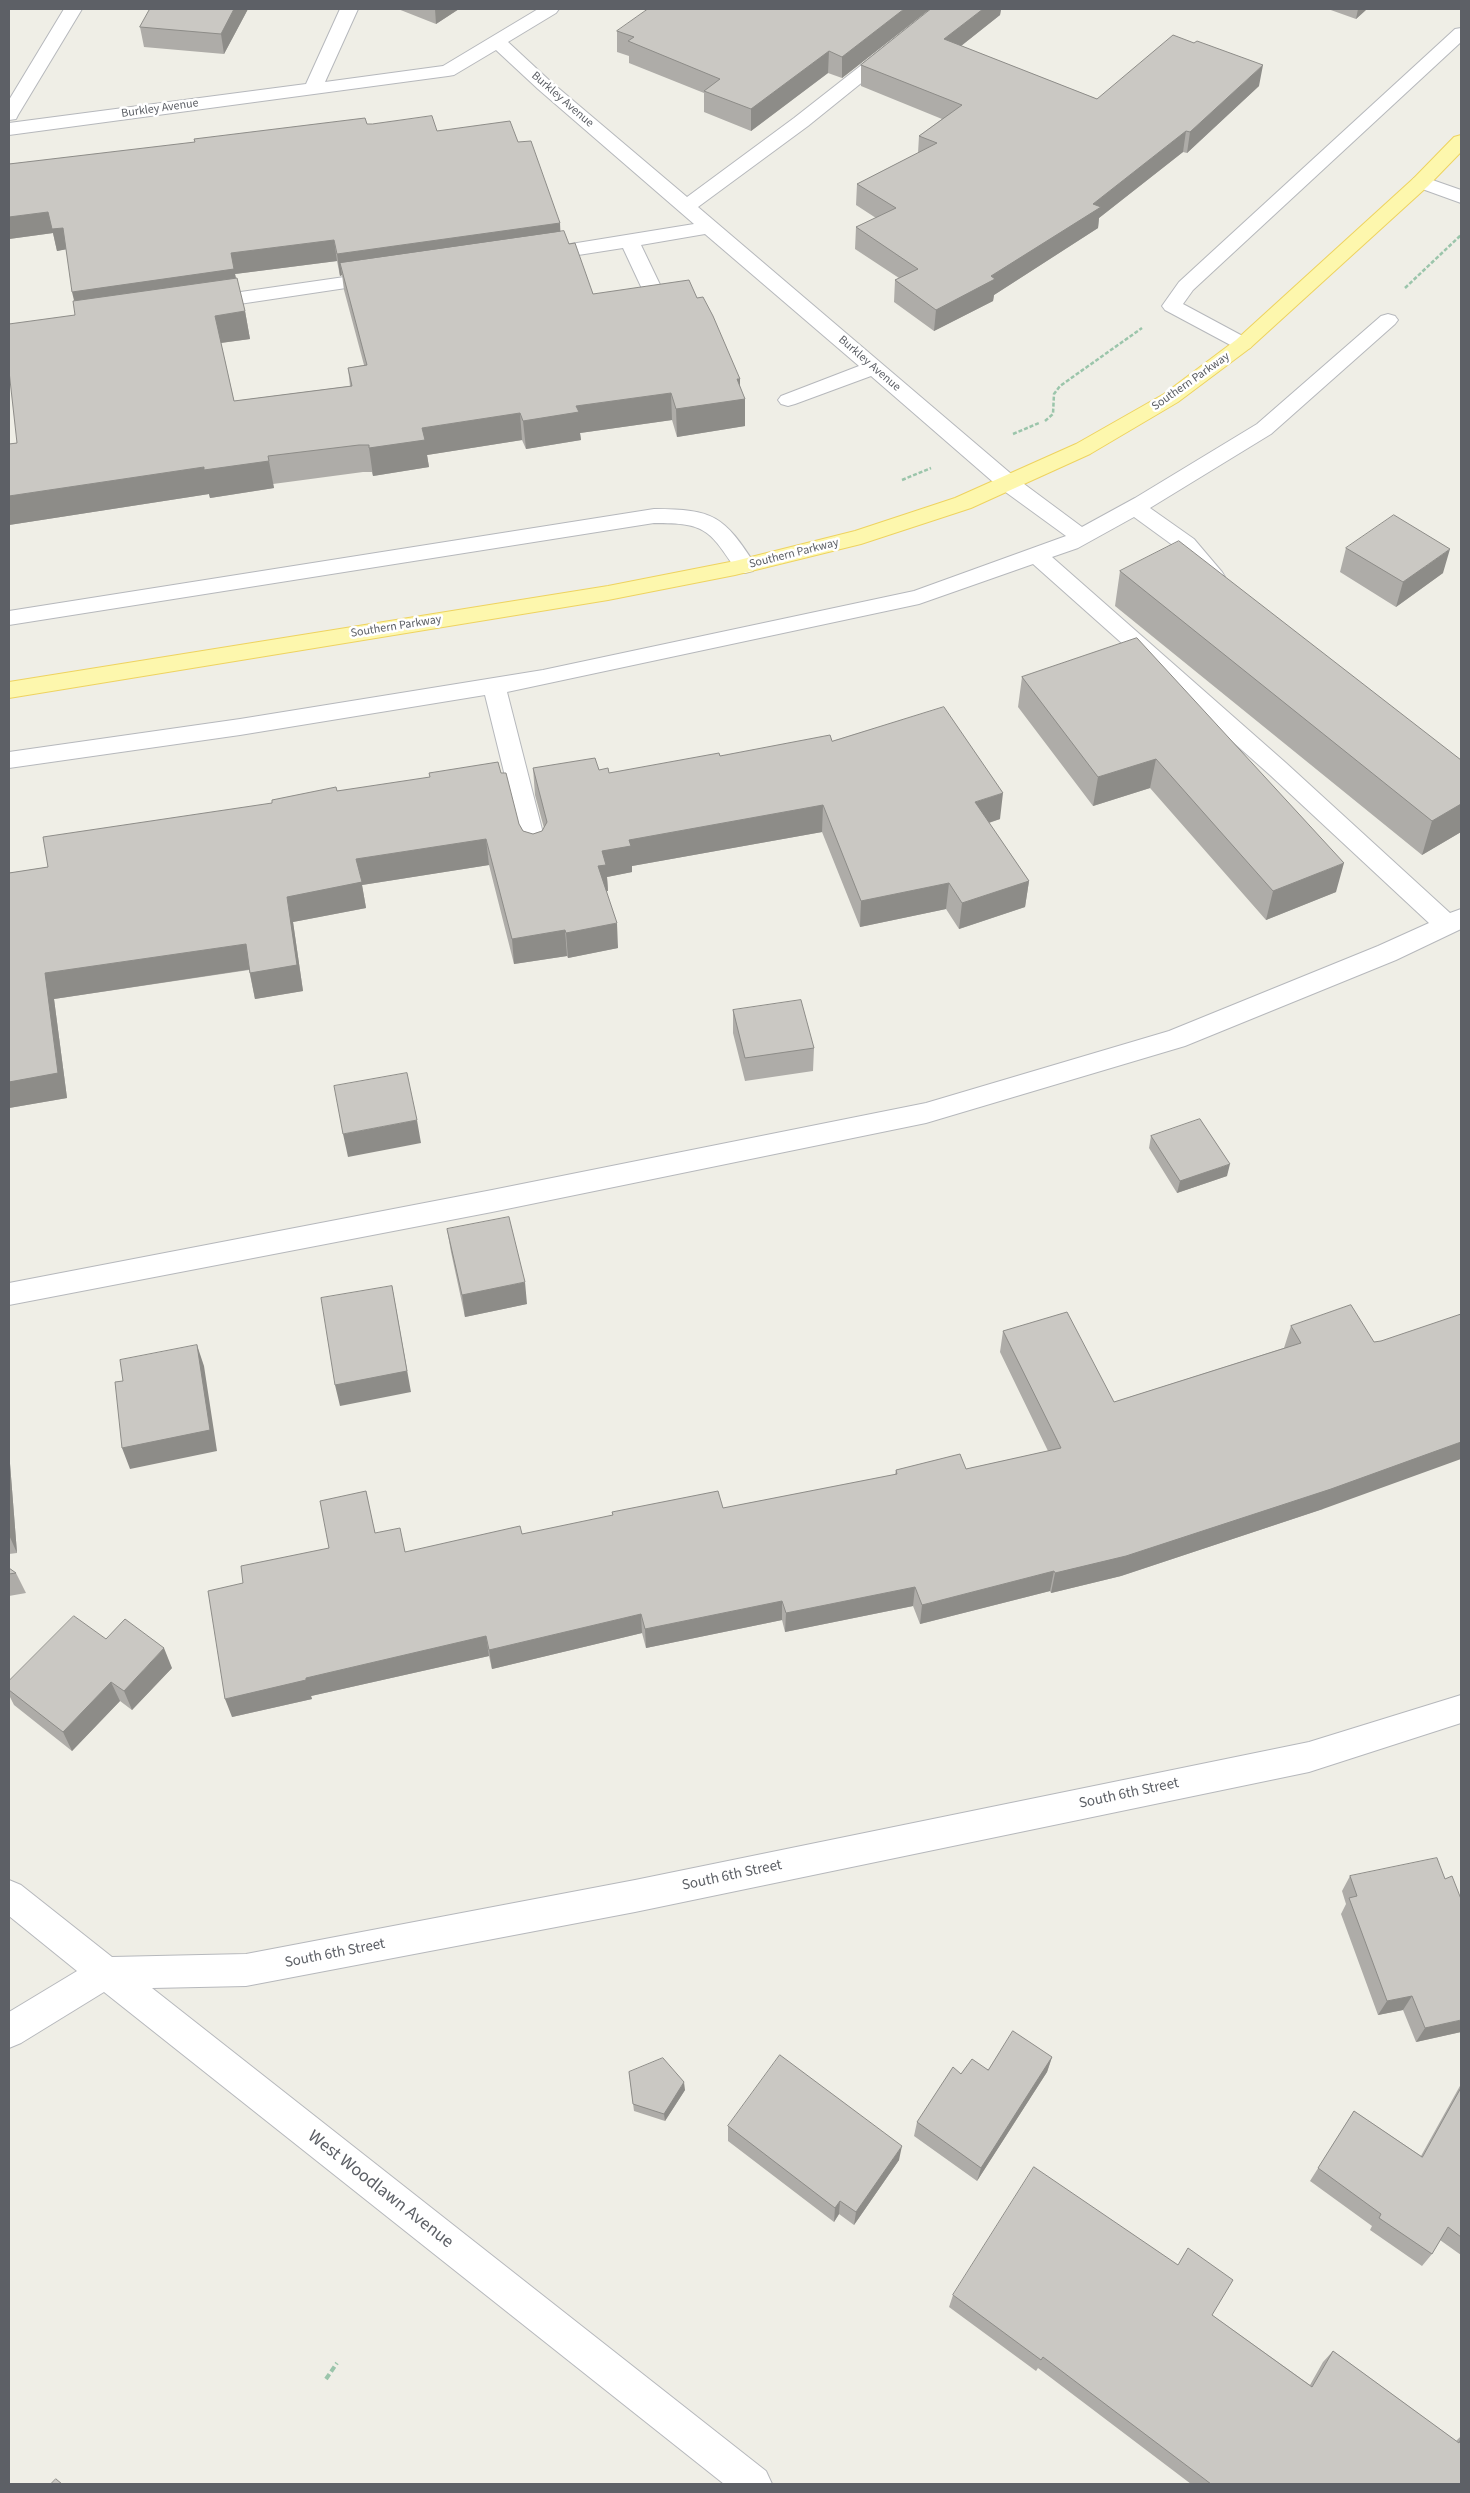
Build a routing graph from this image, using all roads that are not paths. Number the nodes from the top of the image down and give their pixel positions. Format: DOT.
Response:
graph roads {
  1 [pos="73,9"];
  2 [pos="349,9"];
  3 [pos="550,9"];
  4 [pos="944,9"];
  5 [pos="1461,33"];
  6 [pos="498,42"];
  7 [pos="313,89"];
  8 [pos="9,115"];
  9 [pos="9,129"];
  10 [pos="1461,142"];
  11 [pos="1421,182"];
  12 [pos="1461,197"];
  13 [pos="686,206"];
  14 [pos="709,227"];
  15 [pos="629,242"];
  16 [pos="524,257"];
  17 [pos="397,276"];
  18 [pos="654,293"];
  19 [pos="192,305"];
  20 [pos="1388,320"];
  21 [pos="1243,344"];
  22 [pos="873,368"];
  23 [pos="788,400"];
  24 [pos="1008,483"];
  25 [pos="1134,507"];
  26 [pos="1081,537"];
  27 [pos="1036,555"];
  28 [pos="745,566"];
  29 [pos="1232,592"];
  30 [pos="9,618"];
  31 [pos="494,686"];
  32 [pos="9,690"];
  33 [pos="9,760"];
  34 [pos="534,849"];
  35 [pos="1454,921"];
  36 [pos="9,1294"];
  37 [pos="1461,1709"];
  38 [pos="9,1896"];
  39 [pos="104,1973"];
  40 [pos="9,2031"];
  41 [pos="753,2484"];
  1 -- 8 [label="street"];
  2 -- 7 [label="street"];
  3 -- 6 [label="street"];
  4 -- 13 [label="street"];
  5 -- 21 [label="street"];
  6 -- 7 [label="street, Burkley Avenue"];
  6 -- 13 [label="street, Burkley Avenue"];
  7 -- 9 [label="street, Burkley Avenue"];
  10 -- 11 [label="main road, Southern Parkway"];
  11 -- 12 [label="street"];
  11 -- 21 [label="main road, Southern Parkway"];
  13 -- 14 [label="street, Burkley Avenue"];
  14 -- 15 [label="street"];
  14 -- 22 [label="street, Burkley Avenue"];
  15 -- 16 [label="street"];
  15 -- 18 [label="street"];
  17 -- 19 [label="street"];
  20 -- 25 [label="street"];
  21 -- 24 [label="main road, Southern Parkway"];
  22 -- 23 [label="street"];
  22 -- 24 [label="street, Burkley Avenue"];
  24 -- 26 [label="street, Burkley Avenue"];
  24 -- 28 [label="main road, Southern Parkway"];
  25 -- 26 [label="street"];
  25 -- 29 [label="street"];
  26 -- 27 [label="street"];
  27 -- 31 [label="street"];
  27 -- 35 [label="street"];
  28 -- 30 [label="street"];
  28 -- 32 [label="main road, Southern Parkway"];
  31 -- 33 [label="street"];
  31 -- 34 [label="street"];
  35 -- 36 [label="street"];
  37 -- 39 [label="street, South 6th Street"];
  38 -- 39 [label="street, West Woodlawn Avenue"];
  39 -- 40 [label="street"];
  39 -- 41 [label="street, West Woodlawn Avenue"];
}
